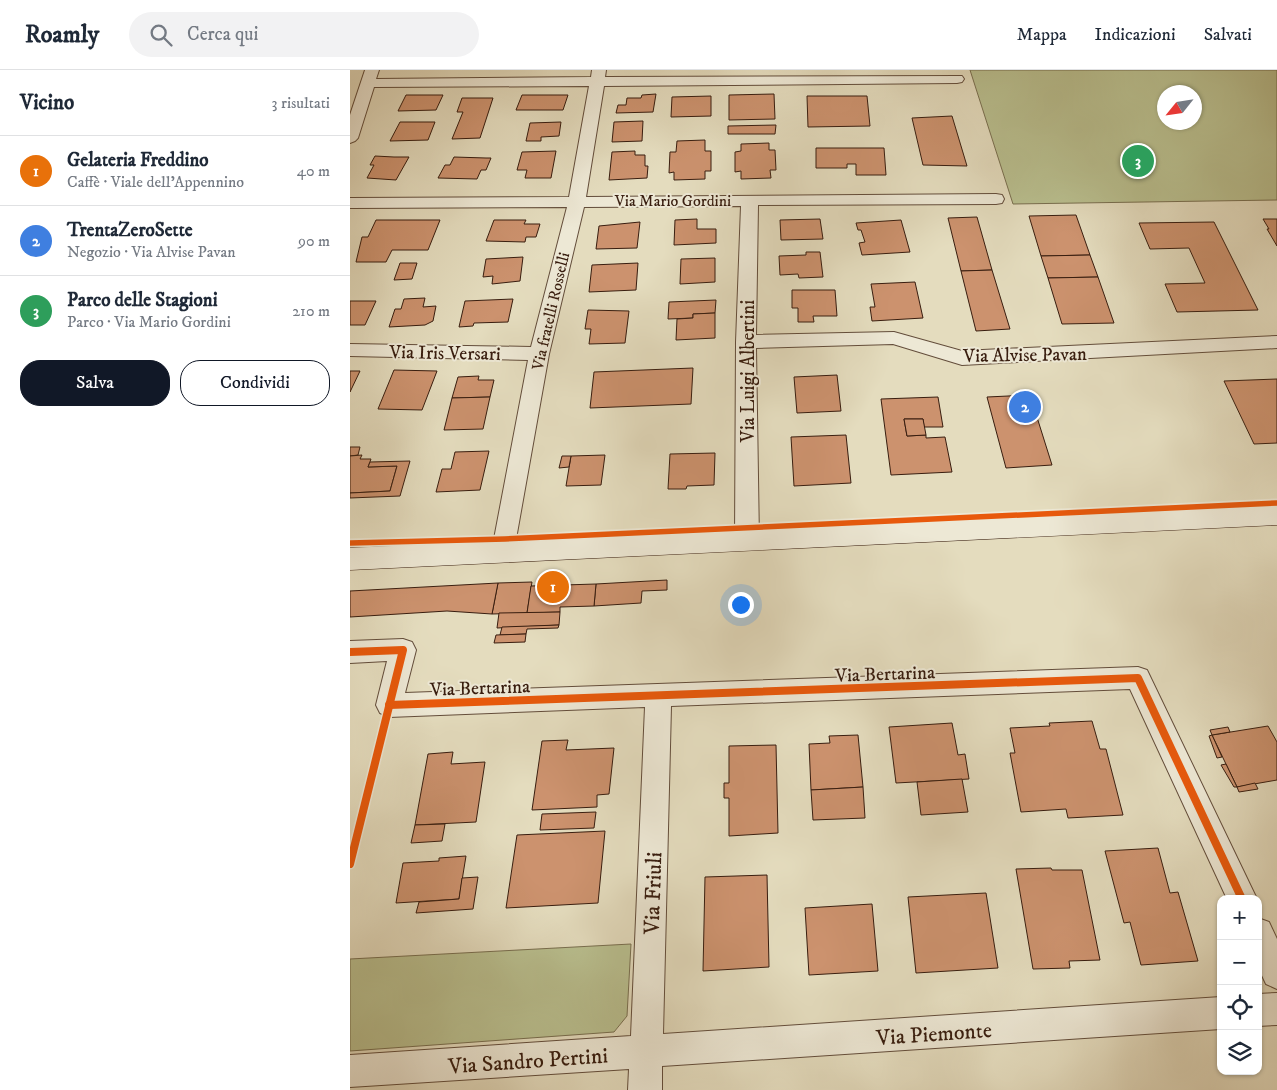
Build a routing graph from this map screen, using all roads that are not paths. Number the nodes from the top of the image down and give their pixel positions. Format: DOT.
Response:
graph roads {
  1 [pos="787,75"];
  2 [pos="829,75"];
  3 [pos="598,76"];
  4 [pos="369,77"];
  5 [pos="957,79"];
  6 [pos="350,138"];
  7 [pos="996,199"];
  8 [pos="577,200"];
  9 [pos="750,200"];
  10 [pos="350,203"];
  11 [pos="746,342"];
  12 [pos="1277,342"];
  13 [pos="350,350"];
  14 [pos="539,354"];
  15 [pos="1277,514"];
  16 [pos="747,541"];
  17 [pos="498,551"];
  18 [pos="350,559"];
  19 [pos="350,652"];
  20 [pos="658,696"];
  21 [pos="1240,895"];
  22 [pos="1261,940"];
  23 [pos="1277,973"];
  24 [pos="1277,1009"];
  25 [pos="1262,1010"];
  26 [pos="1217,1013"];
  27 [pos="647,1052"];
  28 [pos="350,1071"];
  29 [pos="645,1090"];
  1 -- 2 [label="street"];
  1 -- 3 [label="street"];
  2 -- 5 [label="street"];
  3 -- 4 [label="street"];
  3 -- 8 [label="street, Via fratelli Rosselli"];
  4 -- 6 [label="street"];
  7 -- 9 [label="street, Via Mario Gordini"];
  8 -- 9 [label="street, Via Mario Gordini"];
  8 -- 10 [label="street, Via Mario Gordini"];
  8 -- 14 [label="street, Via fratelli Rosselli"];
  9 -- 11 [label="street, Via Luigi Albertini"];
  11 -- 12 [label="street, Via Alvise Pavan"];
  11 -- 16 [label="street, Via Luigi Albertini"];
  13 -- 14 [label="street, Via Iris Versari"];
  14 -- 17 [label="street, Via fratelli Rosselli"];
  15 -- 16 [label="main road"];
  16 -- 17 [label="main road"];
  17 -- 18 [label="main road"];
  19 -- 20 [label="street, Via Bertarina"];
  20 -- 21 [label="street, Via Bertarina"];
  20 -- 27 [label="street, Via Friuli"];
  22 -- 23 [label="street"];
  24 -- 25 [label="street"];
  26 -- 27 [label="street, Via Piemonte"];
  27 -- 28 [label="street, Via Sandro Pertini"];
  27 -- 29 [label="street, Via Friuli"];
}
